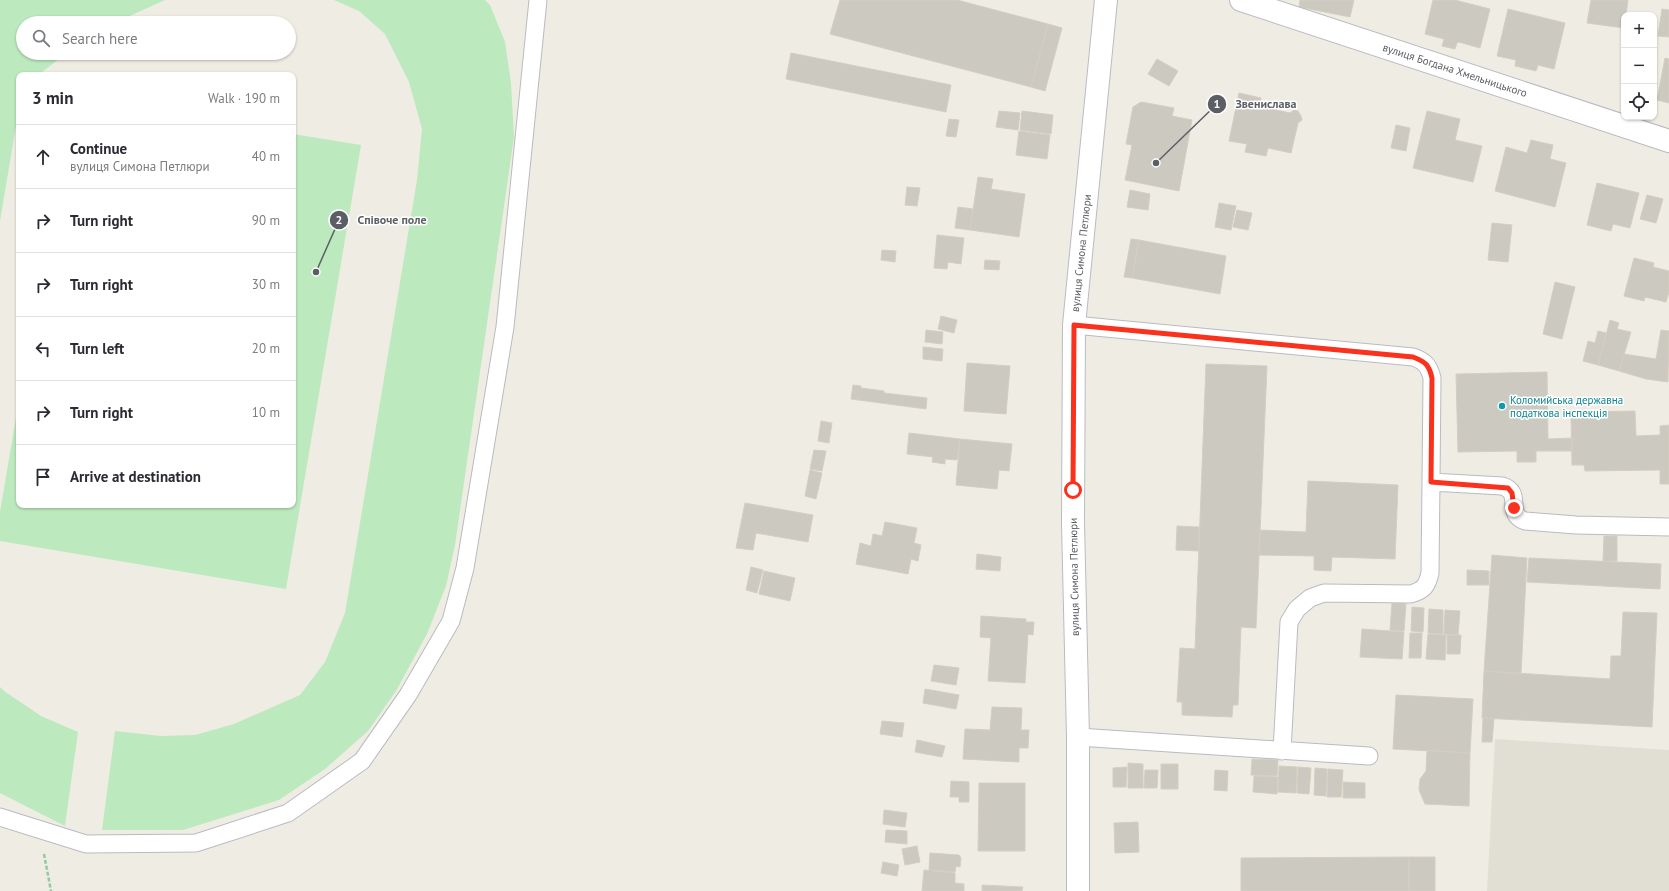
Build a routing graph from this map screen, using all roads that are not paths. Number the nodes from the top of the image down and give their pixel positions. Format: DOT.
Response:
graph roads {
  1 [pos="538,0"];
  2 [pos="1106,0"];
  3 [pos="1241,0"];
  4 [pos="1669,141"];
  5 [pos="1074,325"];
  6 [pos="1431,482"];
  7 [pos="1669,527"];
  8 [pos="1078,737"];
  9 [pos="1282,751"];
  10 [pos="1369,756"];
  11 [pos="0,817"];
  12 [pos="1078,891"];
  1 -- 11 [label="lane"];
  2 -- 5 [label="street, вулиця Симона Петлюри"];
  3 -- 4 [label="street, вулиця Богдана Хмельницького"];
  5 -- 6 [label="lane"];
  5 -- 8 [label="street, вулиця Симона Петлюри"];
  6 -- 7 [label="lane"];
  6 -- 9 [label="lane"];
  8 -- 9 [label="lane"];
  8 -- 12 [label="street, вулиця Симона Петлюри"];
  9 -- 10 [label="lane"];
}
